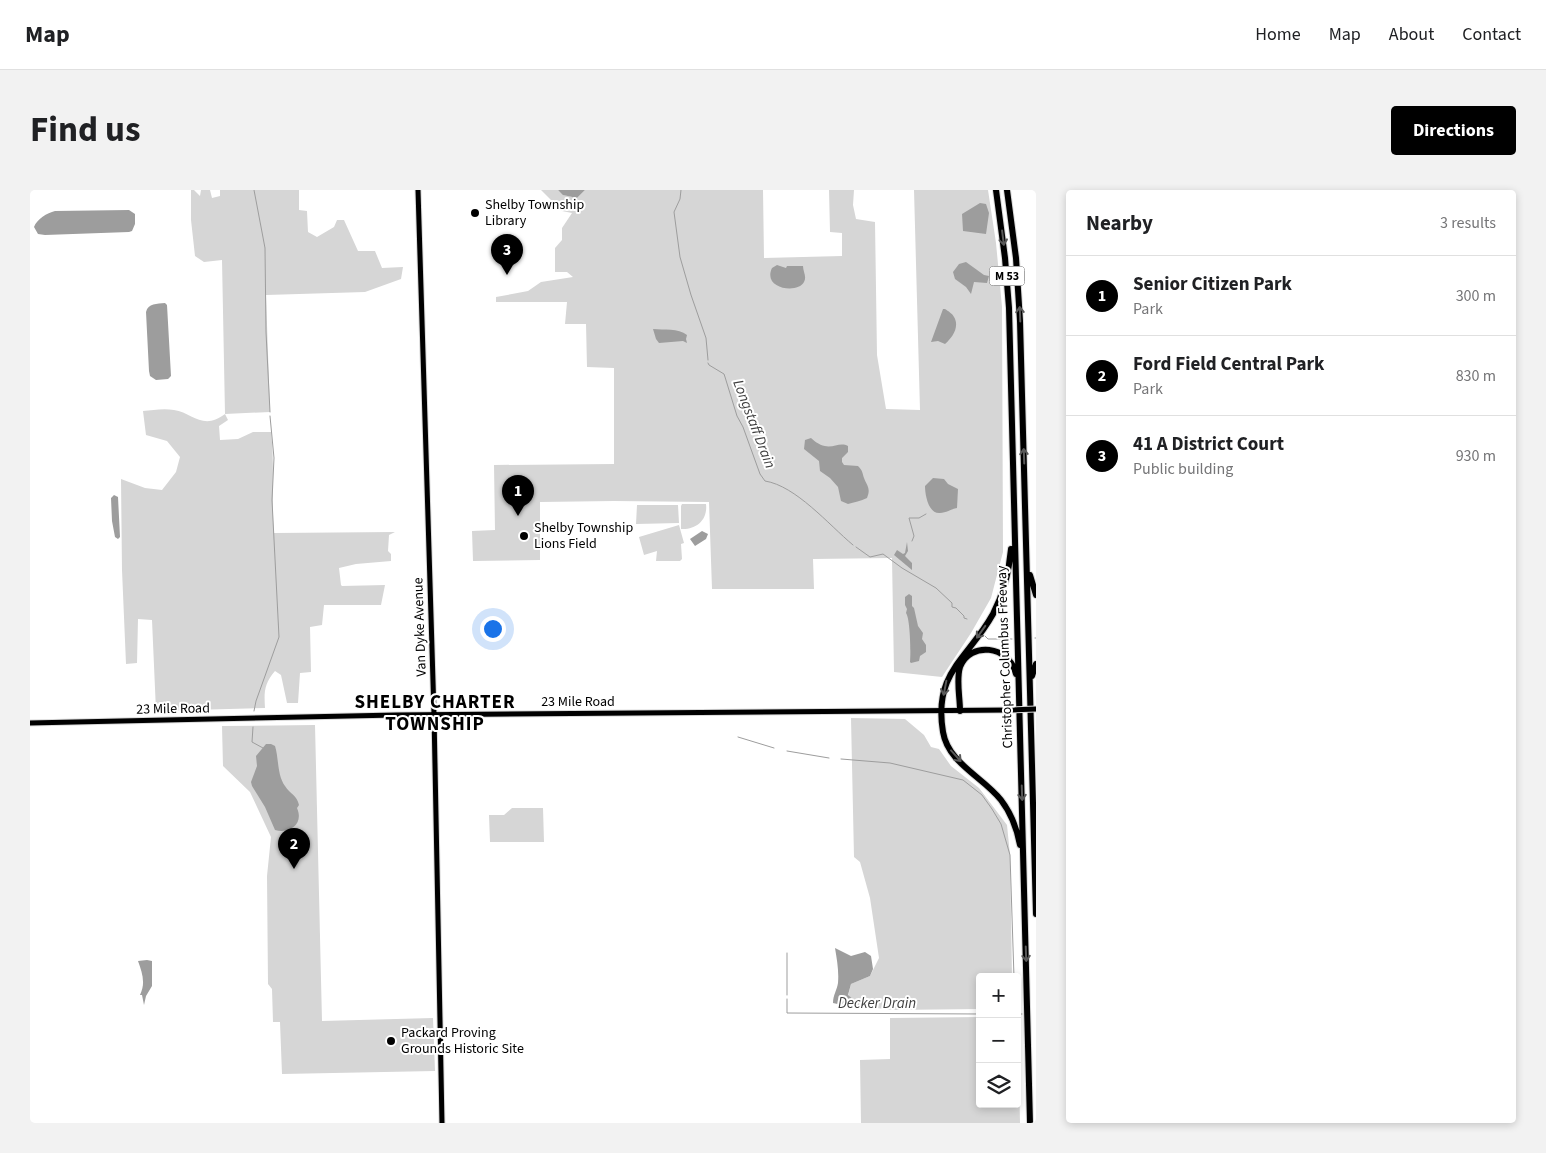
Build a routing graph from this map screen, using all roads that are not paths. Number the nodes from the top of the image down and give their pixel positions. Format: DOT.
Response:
graph roads {
  1 [pos="418,190"];
  2 [pos="996,190"];
  3 [pos="1007,190"];
  4 [pos="1014,520"];
  5 [pos="1026,531"];
  6 [pos="1036,595"];
  7 [pos="1036,664"];
  8 [pos="1018,691"];
  9 [pos="1030,702"];
  10 [pos="1036,709"];
  11 [pos="942,711"];
  12 [pos="960,711"];
  13 [pos="434,714"];
  14 [pos="30,723"];
  15 [pos="1023,876"];
  16 [pos="1036,893"];
  17 [pos="1036,900"];
  18 [pos="1036,914"];
  19 [pos="442,1123"];
  20 [pos="1030,1123"];
  1 -- 13 [label="main road, Van Dyke Avenue"];
  2 -- 4 [label="highway, Christopher Columbus Freeway / M 53, one-way"];
  5 -- 3 [label="highway, Christopher Columbus Freeway / M 53, one-way"];
  4 -- 8 [label="highway, Christopher Columbus Freeway / M 53"];
  4 -- 11 [label="highway, one-way"];
  5 -- 6 [label="highway"];
  5 -- 9 [label="highway, Christopher Columbus Freeway / M 53"];
  7 -- 9 [label="highway"];
  8 -- 12 [label="highway"];
  8 -- 15 [label="highway, Christopher Columbus Freeway / M 53, one-way"];
  9 -- 17 [label="highway, Christopher Columbus Freeway / M 53"];
  10 -- 12 [label="main road, 23 Mile Road, bridge"];
  11 -- 12 [label="main road, 23 Mile Road"];
  11 -- 13 [label="main road, 23 Mile Road"];
  11 -- 15 [label="highway, one-way"];
  13 -- 14 [label="main road, 23 Mile Road"];
  13 -- 19 [label="main road, Van Dyke Avenue"];
  15 -- 20 [label="highway, Christopher Columbus Freeway / M 53, one-way"];
  16 -- 17 [label="highway"];
  17 -- 18 [label="highway, Christopher Columbus Freeway / M 53"];
}
